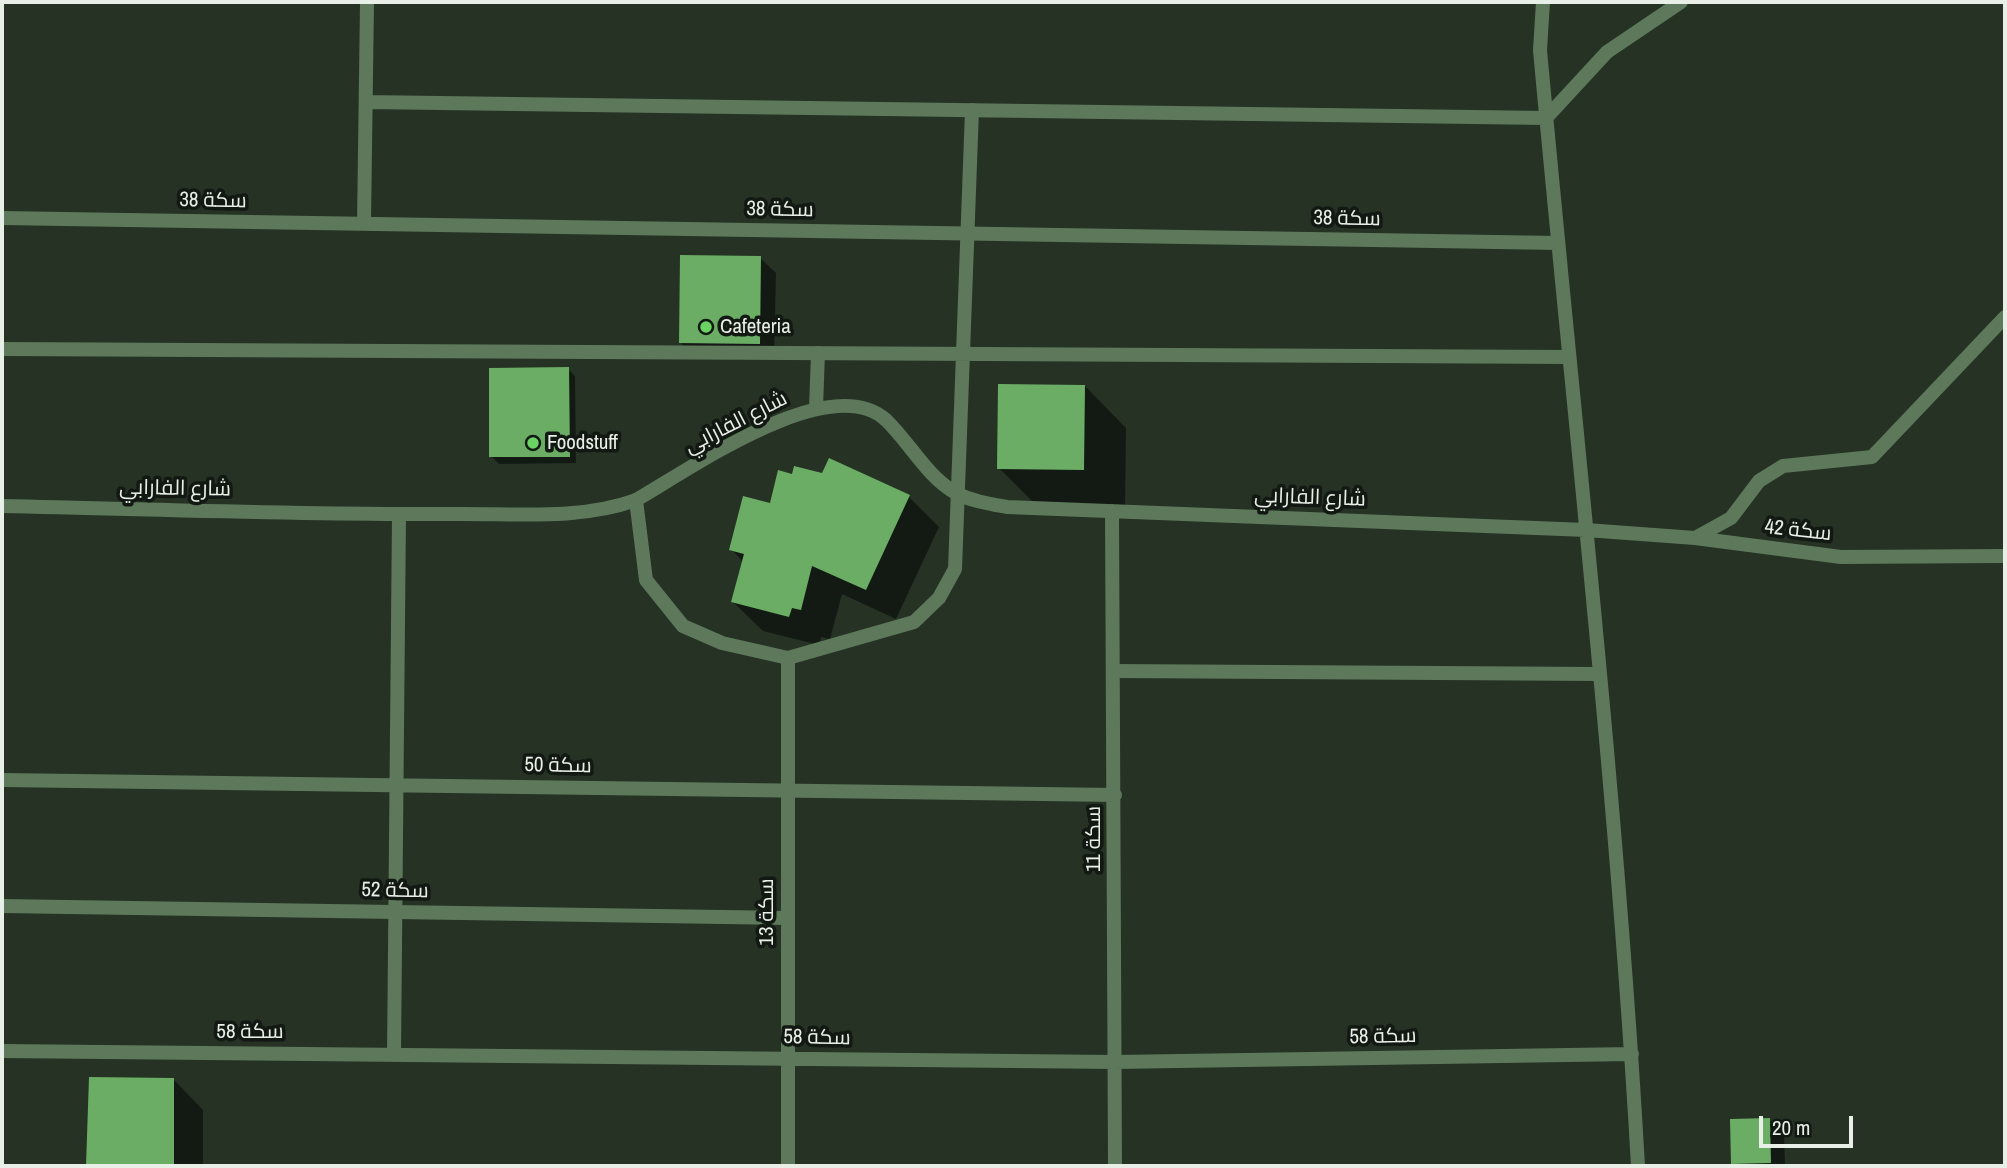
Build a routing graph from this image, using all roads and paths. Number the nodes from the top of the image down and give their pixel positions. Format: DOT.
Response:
graph roads {
  1 [pos="368,2"];
  2 [pos="1543,2"];
  3 [pos="1681,2"];
  4 [pos="366,102"];
  5 [pos="972,110"];
  6 [pos="1546,118"];
  7 [pos="2,218"];
  8 [pos="364,224"];
  9 [pos="967,234"];
  10 [pos="1558,243"];
  11 [pos="2005,317"];
  12 [pos="2,349"];
  13 [pos="818,353"];
  14 [pos="962,354"];
  15 [pos="1569,357"];
  16 [pos="816,408"];
  17 [pos="956,493"];
  18 [pos="636,500"];
  19 [pos="2,506"];
  20 [pos="1112,511"];
  21 [pos="399,514"];
  22 [pos="1586,530"];
  23 [pos="1695,538"];
  24 [pos="2005,556"];
  25 [pos="788,658"];
  26 [pos="1114,671"];
  27 [pos="1599,674"];
  28 [pos="2,779"];
  29 [pos="397,785"];
  30 [pos="788,791"];
  31 [pos="1115,795"];
  32 [pos="2,906"];
  33 [pos="395,912"];
  34 [pos="788,918"];
  35 [pos="2,1051"];
  36 [pos="1632,1054"];
  37 [pos="394,1055"];
  38 [pos="788,1058"];
  39 [pos="1115,1062"];
  40 [pos="788,1166"];
  41 [pos="1115,1166"];
  42 [pos="1638,1166"];
  1 -- 4 [label="street"];
  2 -- 6 [label="street"];
  3 -- 6 [label="street"];
  4 -- 5 [label="street"];
  4 -- 8 [label="street"];
  5 -- 6 [label="street"];
  5 -- 9 [label="street"];
  6 -- 10 [label="street"];
  7 -- 8 [label="street, سكة 38"];
  8 -- 9 [label="street, سكة 38"];
  9 -- 10 [label="street, سكة 38"];
  9 -- 14 [label="street"];
  10 -- 15 [label="street"];
  11 -- 23 [label="street"];
  12 -- 13 [label="street"];
  13 -- 14 [label="street"];
  13 -- 16 [label="street"];
  14 -- 15 [label="street"];
  14 -- 17 [label="street"];
  15 -- 22 [label="street"];
  16 -- 17 [label="street, شارع الفارابي"];
  16 -- 18 [label="street, شارع الفارابي"];
  17 -- 20 [label="street, شارع الفارابي"];
  17 -- 25 [label="street"];
  18 -- 21 [label="street, شارع الفارابي"];
  18 -- 25 [label="street"];
  19 -- 21 [label="street, شارع الفارابي"];
  20 -- 22 [label="street, شارع الفارابي"];
  20 -- 26 [label="street, سكة 11"];
  21 -- 29 [label="street"];
  22 -- 23 [label="street, سكة 42"];
  22 -- 27 [label="street"];
  23 -- 24 [label="street, سكة 42"];
  25 -- 30 [label="street, سكة 13"];
  26 -- 27 [label="street"];
  26 -- 31 [label="street, سكة 11"];
  27 -- 36 [label="street"];
  28 -- 29 [label="street, سكة 50"];
  29 -- 30 [label="street, سكة 50"];
  29 -- 33 [label="street"];
  30 -- 31 [label="street, سكة 50"];
  30 -- 34 [label="street, سكة 13"];
  31 -- 39 [label="street, سكة 11"];
  32 -- 33 [label="street, سكة 52"];
  33 -- 34 [label="street, سكة 52"];
  33 -- 37 [label="street"];
  34 -- 38 [label="street, سكة 13"];
  35 -- 37 [label="street, سكة 58"];
  36 -- 39 [label="street, سكة 58"];
  36 -- 42 [label="street"];
  37 -- 38 [label="street, سكة 58"];
  38 -- 39 [label="street, سكة 58"];
  38 -- 40 [label="street, سكة 13"];
  39 -- 41 [label="street, سكة 11"];
}
